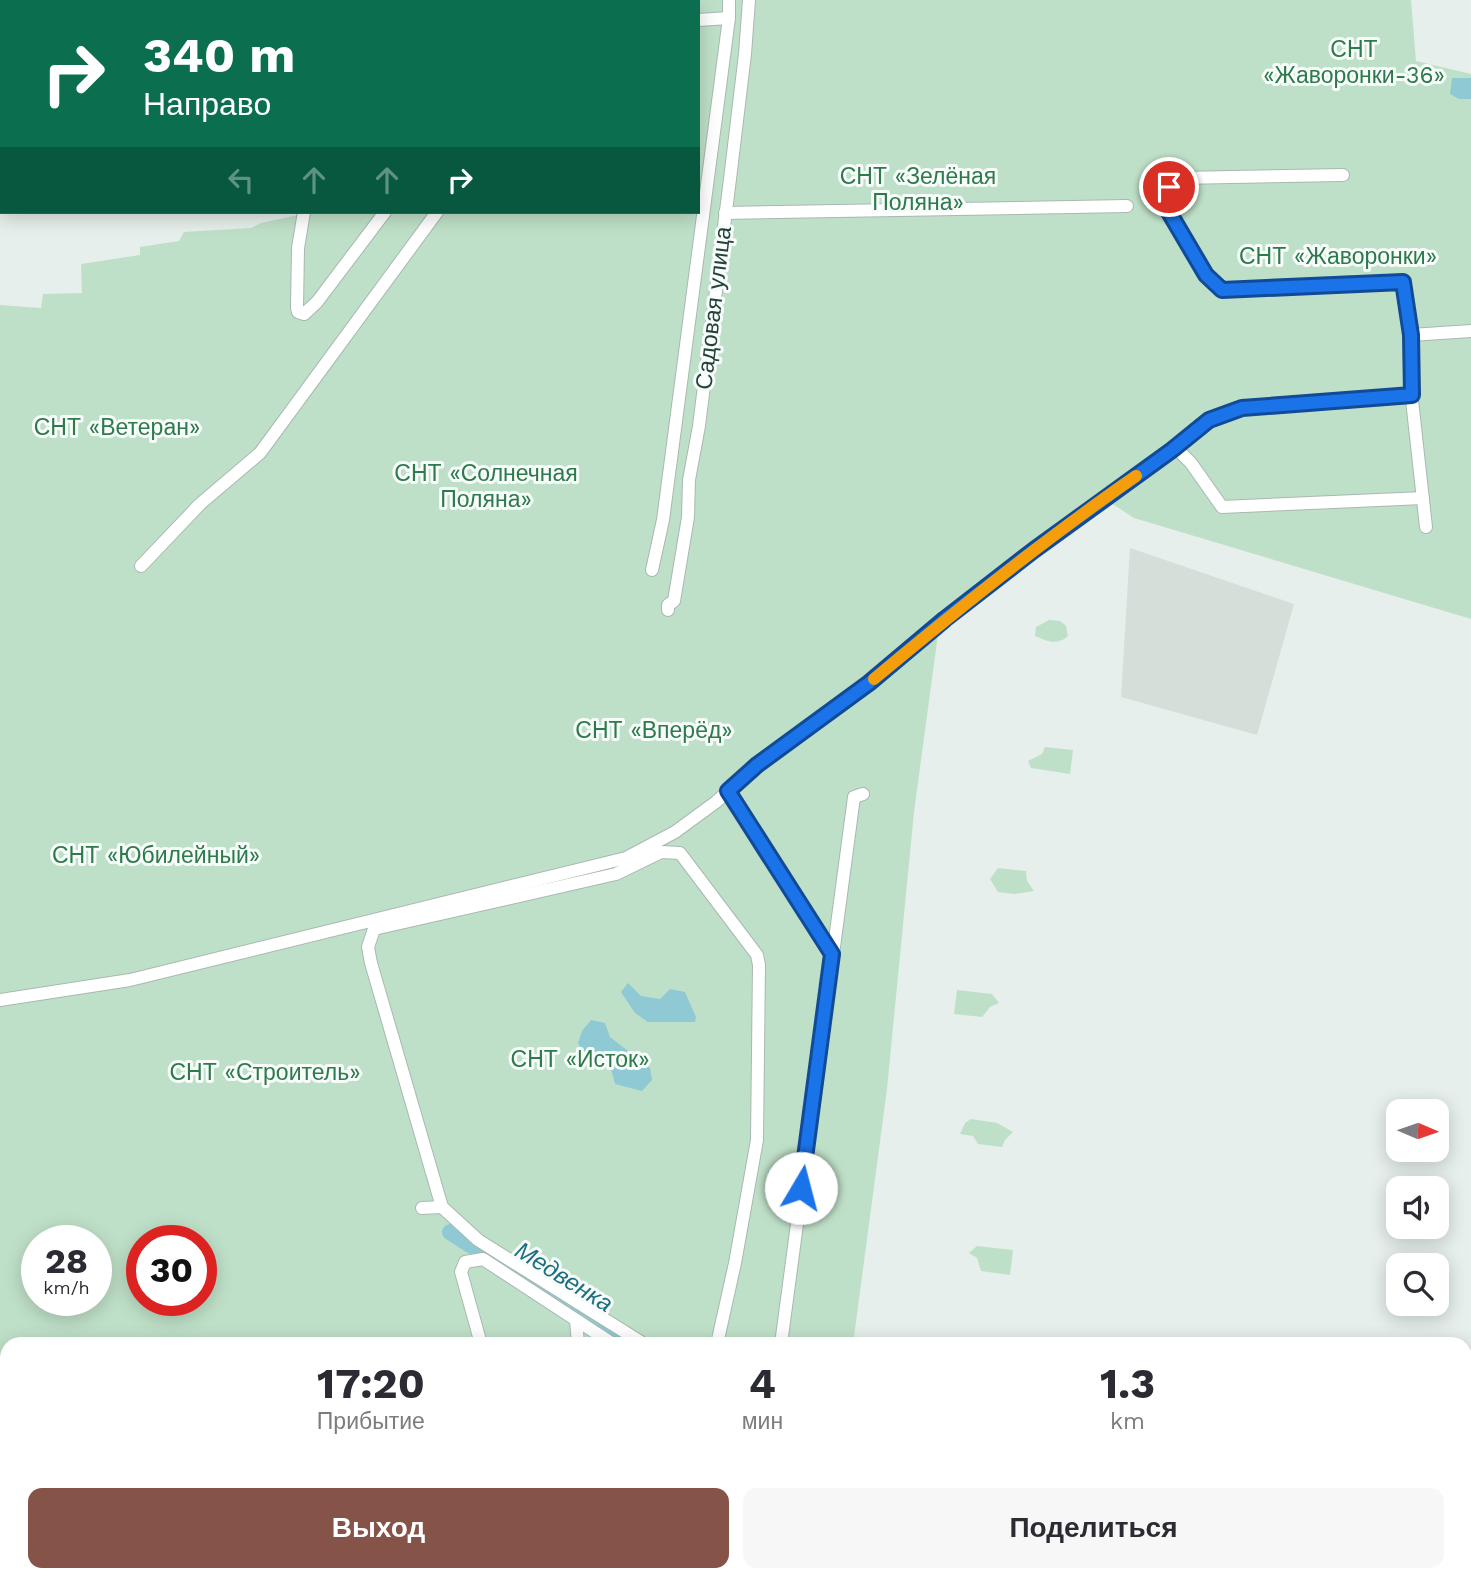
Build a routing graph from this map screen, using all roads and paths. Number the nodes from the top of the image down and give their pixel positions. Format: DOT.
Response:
graph roads {
  1 [pos="729,0"];
  2 [pos="749,2"];
  3 [pos="729,18"];
  4 [pos="700,20"];
  5 [pos="1343,175"];
  6 [pos="1127,206"];
  7 [pos="725,212"];
  8 [pos="304,214"];
  9 [pos="383,214"];
  10 [pos="436,214"];
  11 [pos="1471,331"];
  12 [pos="1411,335"];
  13 [pos="1412,395"];
  14 [pos="1175,447"];
  15 [pos="1423,498"];
  16 [pos="1426,527"];
  17 [pos="141,566"];
  18 [pos="652,570"];
  19 [pos="668,610"];
  20 [pos="728,791"];
  21 [pos="863,794"];
  22 [pos="832,954"];
  23 [pos="0,1000"];
  24 [pos="442,1207"];
  25 [pos="422,1208"];
  26 [pos="576,1320"];
  27 [pos="479,1337"];
  28 [pos="577,1337"];
  29 [pos="602,1337"];
  30 [pos="632,1337"];
  31 [pos="719,1337"];
  32 [pos="782,1337"];
  1 -- 3 [label="street"];
  2 -- 7 [label="street, Садовая улица"];
  3 -- 4 [label="street"];
  3 -- 18 [label="street"];
  5 -- 12 [label="street"];
  6 -- 7 [label="street"];
  7 -- 19 [label="street, Садовая улица"];
  8 -- 9 [label="street"];
  10 -- 17 [label="street"];
  11 -- 12 [label="street"];
  12 -- 13 [label="street"];
  13 -- 14 [label="street"];
  13 -- 15 [label="street"];
  14 -- 15 [label="street"];
  14 -- 20 [label="street"];
  15 -- 16 [label="street"];
  20 -- 22 [label="street"];
  20 -- 23 [label="street"];
  21 -- 22 [label="street"];
  22 -- 32 [label="street"];
  24 -- 25 [label="street"];
  24 -- 30 [label="street"];
  24 -- 31 [label="street"];
  26 -- 27 [label="street"];
  26 -- 28 [label="street"];
  26 -- 29 [label="street"];
}
